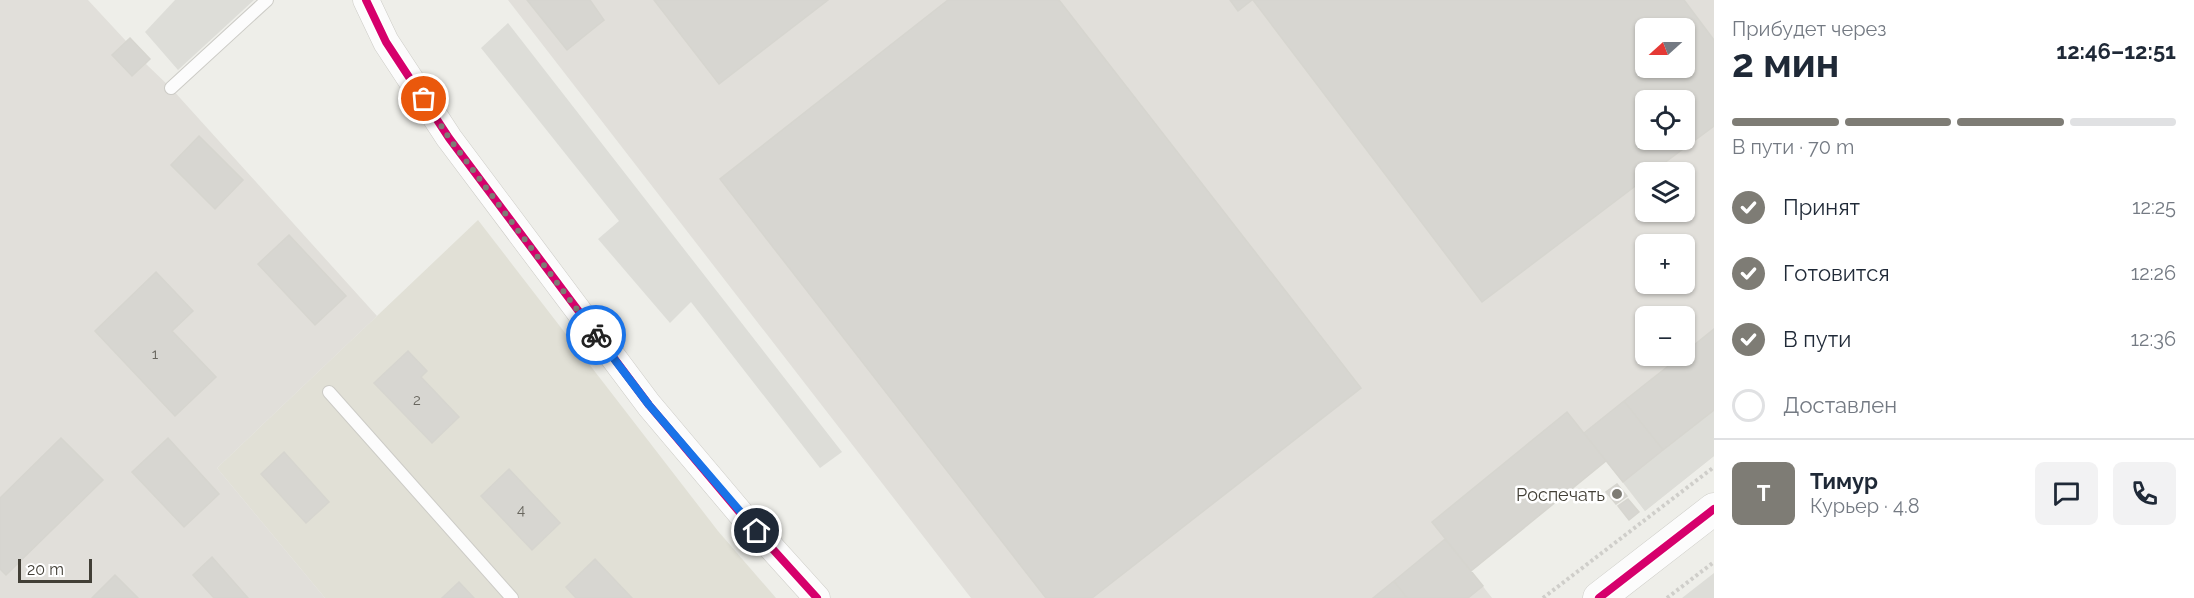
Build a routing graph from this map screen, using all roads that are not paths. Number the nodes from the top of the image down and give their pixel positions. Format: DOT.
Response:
graph roads {
  1 [pos="267,0"];
  2 [pos="366,0"];
  3 [pos="171,88"];
  4 [pos="329,392"];
  5 [pos="1714,509"];
  6 [pos="512,598"];
  7 [pos="817,598"];
  8 [pos="1599,598"];
  1 -- 3 [label="lane"];
  2 -- 7 [label="street"];
  4 -- 6 [label="lane"];
  5 -- 8 [label="street"];
}
